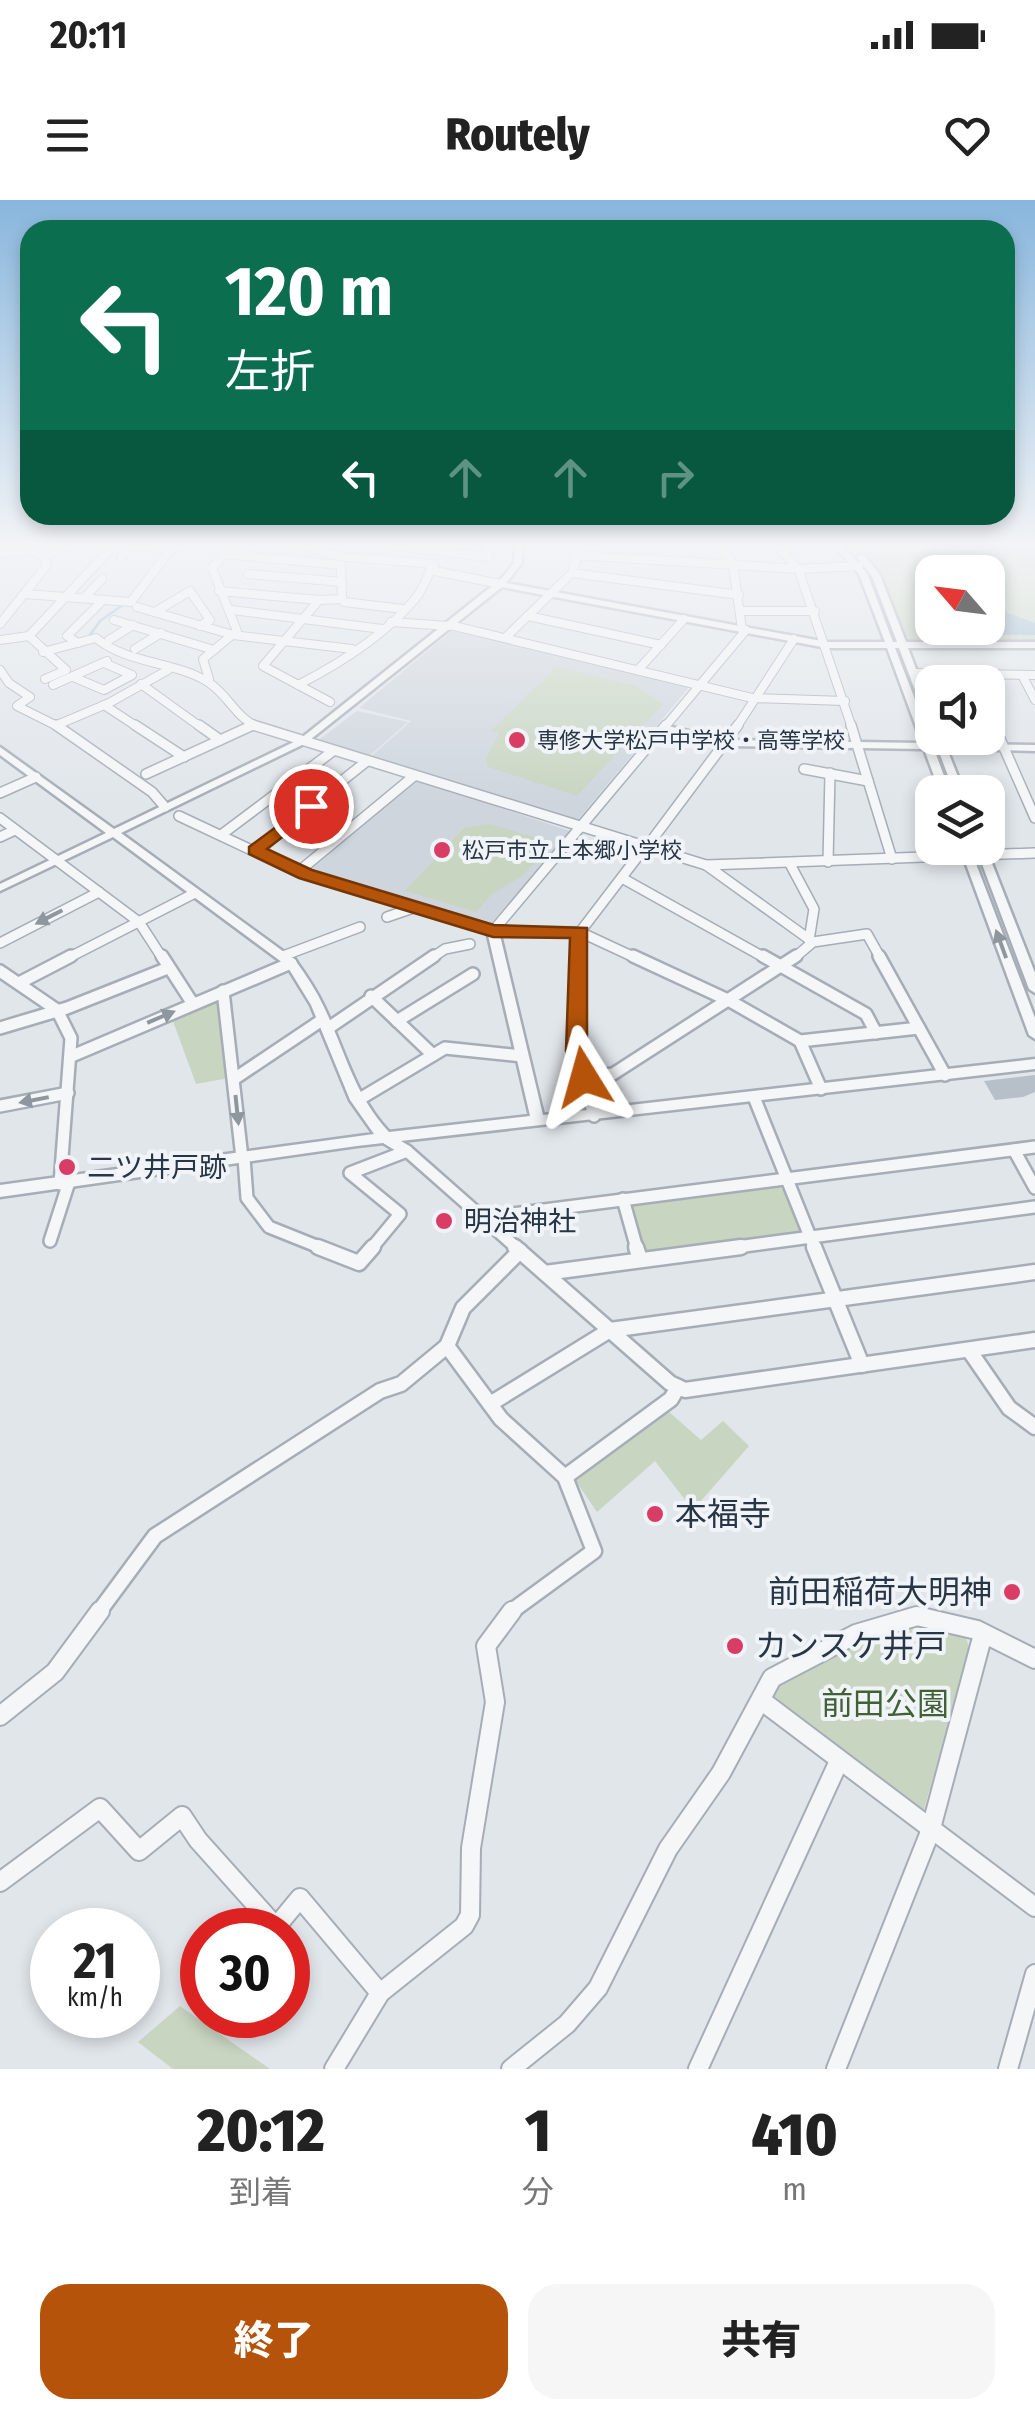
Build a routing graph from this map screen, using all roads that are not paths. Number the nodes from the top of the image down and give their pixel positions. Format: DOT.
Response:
graph roads {
  1 [pos="35,629"];
  2 [pos="74,629"];
  3 [pos="131,629"];
  4 [pos="148,629"];
  5 [pos="213,629"];
  6 [pos="237,629"];
  7 [pos="293,629"];
  8 [pos="382,629"];
  9 [pos="445,629"];
  10 [pos="468,629"];
  11 [pos="514,629"];
  12 [pos="591,629"];
  13 [pos="675,629"];
  14 [pos="740,629"];
  15 [pos="821,629"];
  16 [pos="884,629"];
  17 [pos="897,629"];
  18 [pos="744,630"];
  19 [pos="160,633"];
  20 [pos="233,634"];
  21 [pos="29,636"];
  22 [pos="504,638"];
  23 [pos="794,639"];
  24 [pos="0,640"];
  25 [pos="109,640"];
  26 [pos="284,640"];
  27 [pos="78,643"];
  28 [pos="661,644"];
  29 [pos="827,645"];
  30 [pos="1035,646"];
  31 [pos="891,647"];
  32 [pos="904,647"];
  33 [pos="136,649"];
  34 [pos="352,649"];
  35 [pos="214,650"];
  36 [pos="44,652"];
  37 [pos="124,653"];
  38 [pos="104,663"];
  39 [pos="0,670"];
  40 [pos="168,670"];
  41 [pos="638,670"];
  42 [pos="915,675"];
  43 [pos="1022,675"];
  44 [pos="1035,675"];
  45 [pos="902,676"];
  46 [pos="1005,676"];
  47 [pos="45,678"];
  48 [pos="73,678"];
  49 [pos="209,680"];
  50 [pos="141,684"];
  51 [pos="54,685"];
  52 [pos="298,685"];
  53 [pos="700,686"];
  54 [pos="758,698"];
  55 [pos="1035,700"];
  56 [pos="845,701"];
  57 [pos="330,702"];
  58 [pos="104,705"];
  59 [pos="915,712"];
  60 [pos="253,725"];
  61 [pos="57,726"];
  62 [pos="664,728"];
  63 [pos="220,740"];
  64 [pos="303,741"];
  65 [pos="725,742"];
  66 [pos="858,745"];
  67 [pos="915,746"];
  68 [pos="1005,748"];
  69 [pos="1035,748"];
  70 [pos="0,750"];
  71 [pos="1005,750"];
  72 [pos="333,751"];
  73 [pos="184,757"];
  74 [pos="367,762"];
  75 [pos="804,770"];
  76 [pos="830,773"];
  77 [pos="146,774"];
  78 [pos="414,776"];
  79 [pos="36,777"];
  80 [pos="868,781"];
  81 [pos="0,793"];
  82 [pos="165,808"];
  83 [pos="180,816"];
  84 [pos="0,818"];
  85 [pos="1035,818"];
  86 [pos="580,828"];
  87 [pos="15,830"];
  88 [pos="112,833"];
  89 [pos="221,835"];
  90 [pos="0,837"];
  91 [pos="645,848"];
  92 [pos="255,850"];
  93 [pos="1005,851"];
  94 [pos="1035,853"];
  95 [pos="915,857"];
  96 [pos="56,860"];
  97 [pos="892,860"];
  98 [pos="828,862"];
  99 [pos="790,864"];
  100 [pos="706,865"];
  101 [pos="972,865"];
  102 [pos="988,865"];
  103 [pos="298,872"];
  104 [pos="622,878"];
  105 [pos="0,888"];
  106 [pos="99,892"];
  107 [pos="194,893"];
  108 [pos="416,907"];
  109 [pos="387,917"];
  110 [pos="139,922"];
  111 [pos="360,927"];
  112 [pos="493,931"];
  113 [pos="580,932"];
  114 [pos="811,941"];
  115 [pos="0,942"];
  116 [pos="470,944"];
  117 [pos="287,959"];
  118 [pos="168,968"];
  119 [pos="783,968"];
  120 [pos="0,971"];
  121 [pos="473,974"];
  122 [pos="19,983"];
  123 [pos="1035,989"];
  124 [pos="223,991"];
  125 [pos="370,996"];
  126 [pos="730,1000"];
  127 [pos="1029,1003"];
  128 [pos="192,1004"];
  129 [pos="57,1010"];
  130 [pos="397,1021"];
  131 [pos="324,1024"];
  132 [pos="0,1028"];
  133 [pos="920,1028"];
  134 [pos="876,1033"];
  135 [pos="1035,1036"];
  136 [pos="800,1041"];
  137 [pos="433,1055"];
  138 [pos="72,1056"];
  139 [pos="522,1056"];
  140 [pos="1035,1064"];
  141 [pos="945,1074"];
  142 [pos="584,1077"];
  143 [pos="234,1079"];
  144 [pos="821,1089"];
  145 [pos="68,1093"];
  146 [pos="754,1096"];
  147 [pos="358,1100"];
  148 [pos="0,1106"];
  149 [pos="594,1116"];
  150 [pos="538,1122"];
  151 [pos="387,1139"];
  152 [pos="1035,1147"];
  153 [pos="1014,1150"];
  154 [pos="407,1151"];
  155 [pos="243,1158"];
  156 [pos="788,1178"];
  157 [pos="64,1183"];
  158 [pos="1035,1188"];
  159 [pos="0,1192"];
  160 [pos="623,1199"];
  161 [pos="1035,1207"];
  162 [pos="482,1218"];
  163 [pos="811,1237"];
  164 [pos="50,1241"];
  165 [pos="520,1251"];
  166 [pos="640,1260"];
  167 [pos="1035,1272"];
  168 [pos="545,1273"];
  169 [pos="835,1299"];
  170 [pos="610,1330"];
  171 [pos="1035,1340"];
  172 [pos="447,1346"];
  173 [pos="969,1350"];
  174 [pos="862,1365"];
  175 [pos="678,1388"];
  176 [pos="490,1404"];
  177 [pos="1035,1428"];
  178 [pos="565,1478"];
  179 [pos="984,1634"];
  180 [pos="1035,1660"];
  181 [pos="762,1701"];
  182 [pos="0,1716"];
  183 [pos="840,1761"];
  184 [pos="930,1832"];
  185 [pos="0,1882"];
  186 [pos="1035,1908"];
  187 [pos="1035,1974"];
  188 [pos="380,1993"];
  189 [pos="334,2069"];
  190 [pos="511,2069"];
  191 [pos="698,2069"];
  192 [pos="836,2069"];
  193 [pos="1008,2069"];
  1 -- 21 [label="street"];
  2 -- 27 [label="street"];
  3 -- 25 [label="street"];
  4 -- 19 [label="street"];
  5 -- 20 [label="street"];
  6 -- 20 [label="street"];
  7 -- 26 [label="street"];
  8 -- 34 [label="street"];
  9 -- 64 [label="street"];
  10 -- 22 [label="street"];
  11 -- 22 [label="street"];
  12 -- 28 [label="street"];
  13 -- 28 [label="street"];
  14 -- 18 [label="street"];
  15 -- 29 [label="street"];
  16 -- 31 [label="street"];
  17 -- 32 [label="street"];
  18 -- 23 [label="street"];
  18 -- 53 [label="street"];
  19 -- 33 [label="street"];
  19 -- 35 [label="street"];
  20 -- 26 [label="street"];
  20 -- 35 [label="street"];
  21 -- 24 [label="street"];
  21 -- 36 [label="street"];
  22 -- 41 [label="street"];
  23 -- 29 [label="street"];
  23 -- 54 [label="street"];
  26 -- 34 [label="street"];
  26 -- 52 [label="street"];
  27 -- 36 [label="street"];
  27 -- 37 [label="street"];
  28 -- 41 [label="street"];
  29 -- 31 [label="street"];
  29 -- 56 [label="street"];
  30 -- 32 [label="street"];
  31 -- 32 [label="street"];
  31 -- 45 [label="street"];
  32 -- 42 [label="street"];
  34 -- 52 [label="street"];
  35 -- 49 [label="street"];
  36 -- 47 [label="street"];
  37 -- 38 [label="street"];
  37 -- 49 [label="street"];
  38 -- 48 [label="street"];
  38 -- 48 [label="street"];
  39 -- 61 [label="street"];
  40 -- 50 [label="street"];
  41 -- 53 [label="street"];
  42 -- 45 [label="street"];
  43 -- 44 [label="street"];
  43 -- 46 [label="street"];
  43 -- 55 [label="street"];
  45 -- 59 [label="street"];
  48 -- 51 [label="street"];
  49 -- 60 [label="street"];
  50 -- 58 [label="street"];
  50 -- 63 [label="street"];
  52 -- 57 [label="street"];
  53 -- 54 [label="street"];
  53 -- 62 [label="street"];
  54 -- 56 [label="street"];
  54 -- 65 [label="street"];
  56 -- 66 [label="street"];
  58 -- 61 [label="street"];
  58 -- 73 [label="street"];
  60 -- 63 [label="street"];
  60 -- 64 [label="street"];
  61 -- 82 [label="street"];
  62 -- 65 [label="street"];
  62 -- 86 [label="street"];
  63 -- 73 [label="street"];
  64 -- 72 [label="street"];
  64 -- 82 [label="street"];
  65 -- 66 [label="street"];
  65 -- 91 [label="street"];
  66 -- 67 [label="street"];
  66 -- 80 [label="street"];
  68 -- 69 [label="street"];
  70 -- 79 [label="street"];
  71 -- 85 [label="street"];
  72 -- 74 [label="street"];
  72 -- 89 [label="street"];
  73 -- 77 [label="street"];
  74 -- 78 [label="street"];
  74 -- 92 [label="street"];
  75 -- 76 [label="street"];
  76 -- 80 [label="street"];
  76 -- 98 [label="street"];
  78 -- 86 [label="street"];
  78 -- 103 [label="street"];
  79 -- 81 [label="street"];
  79 -- 88 [label="street"];
  80 -- 97 [label="street"];
  82 -- 88 [label="street"];
  83 -- 89 [label="street"];
  84 -- 87 [label="street"];
  86 -- 91 [label="street"];
  86 -- 112 [label="street"];
  87 -- 90 [label="street"];
  87 -- 96 [label="street"];
  88 -- 96 [label="street"];
  88 -- 107 [label="street"];
  89 -- 92 [label="street"];
  91 -- 100 [label="street"];
  91 -- 104 [label="street"];
  92 -- 103 [label="street"];
  93 -- 94 [label="street"];
  95 -- 97 [label="street"];
  96 -- 105 [label="street"];
  96 -- 106 [label="street"];
  97 -- 98 [label="street"];
  98 -- 99 [label="street"];
  99 -- 100 [label="street"];
  99 -- 114 [label="street"];
  100 -- 114 [label="street"];
  127 -- 101 [label="street, one-way"];
  102 -- 123 [label="street"];
  103 -- 108 [label="street"];
  104 -- 113 [label="street"];
  104 -- 119 [label="street"];
  106 -- 110 [label="street"];
  106 -- 115 [label="street, one-way"];
  107 -- 110 [label="street"];
  107 -- 117 [label="street"];
  108 -- 109 [label="street"];
  108 -- 112 [label="street"];
  110 -- 118 [label="street"];
  110 -- 122 [label="street"];
  111 -- 117 [label="street"];
  112 -- 113 [label="street"];
  112 -- 139 [label="street"];
  113 -- 126 [label="street"];
  113 -- 142 [label="street"];
  114 -- 119 [label="street"];
  114 -- 133 [label="street"];
  116 -- 125 [label="street"];
  117 -- 124 [label="street"];
  117 -- 131 [label="street"];
  118 -- 128 [label="street"];
  118 -- 129 [label="street"];
  119 -- 126 [label="street"];
  119 -- 134 [label="street"];
  120 -- 122 [label="street"];
  121 -- 130 [label="street"];
  122 -- 129 [label="street"];
  124 -- 128 [label="street"];
  124 -- 143 [label="street"];
  125 -- 130 [label="street"];
  125 -- 131 [label="street"];
  126 -- 136 [label="street"];
  126 -- 142 [label="street"];
  127 -- 135 [label="street"];
  138 -- 128 [label="street, one-way"];
  129 -- 132 [label="street"];
  129 -- 138 [label="street"];
  130 -- 137 [label="street"];
  131 -- 143 [label="street"];
  131 -- 147 [label="street"];
  133 -- 134 [label="street"];
  133 -- 141 [label="street"];
  134 -- 136 [label="street"];
  136 -- 144 [label="street"];
  137 -- 139 [label="street"];
  137 -- 147 [label="street"];
  138 -- 145 [label="street"];
  139 -- 150 [label="street"];
  140 -- 141 [label="street"];
  141 -- 144 [label="street"];
  142 -- 149 [label="street"];
  143 -- 155 [label="street, one-way"];
  144 -- 146 [label="street"];
  145 -- 148 [label="street, one-way"];
  145 -- 157 [label="street"];
  146 -- 149 [label="street"];
  146 -- 156 [label="street"];
  147 -- 151 [label="street"];
  149 -- 150 [label="street"];
  150 -- 151 [label="street"];
  151 -- 154 [label="street"];
  151 -- 155 [label="street"];
  152 -- 153 [label="street"];
  153 -- 156 [label="street"];
  153 -- 158 [label="street"];
  154 -- 155 [label="street"];
  154 -- 162 [label="street"];
  155 -- 157 [label="street"];
  156 -- 160 [label="street"];
  156 -- 163 [label="street"];
  157 -- 159 [label="street"];
  157 -- 164 [label="street"];
  160 -- 162 [label="street"];
  160 -- 166 [label="street"];
  161 -- 163 [label="street"];
  162 -- 165 [label="street"];
  163 -- 166 [label="street"];
  163 -- 169 [label="street"];
  165 -- 168 [label="street"];
  165 -- 172 [label="street"];
  166 -- 168 [label="street"];
  167 -- 169 [label="street"];
  168 -- 170 [label="street"];
  169 -- 170 [label="street"];
  169 -- 174 [label="street"];
  170 -- 175 [label="street"];
  170 -- 176 [label="street"];
  171 -- 173 [label="street"];
  172 -- 176 [label="street"];
  172 -- 182 [label="street"];
  173 -- 174 [label="street"];
  173 -- 177 [label="street"];
  174 -- 175 [label="street"];
  175 -- 178 [label="street"];
  176 -- 178 [label="street"];
  178 -- 188 [label="street"];
  179 -- 180 [label="street"];
  179 -- 181 [label="street"];
  179 -- 184 [label="street"];
  181 -- 183 [label="street"];
  181 -- 190 [label="street"];
  183 -- 184 [label="street"];
  183 -- 191 [label="street"];
  184 -- 186 [label="street"];
  184 -- 192 [label="street"];
  185 -- 188 [label="street"];
  187 -- 193 [label="street"];
  188 -- 189 [label="street"];
}
